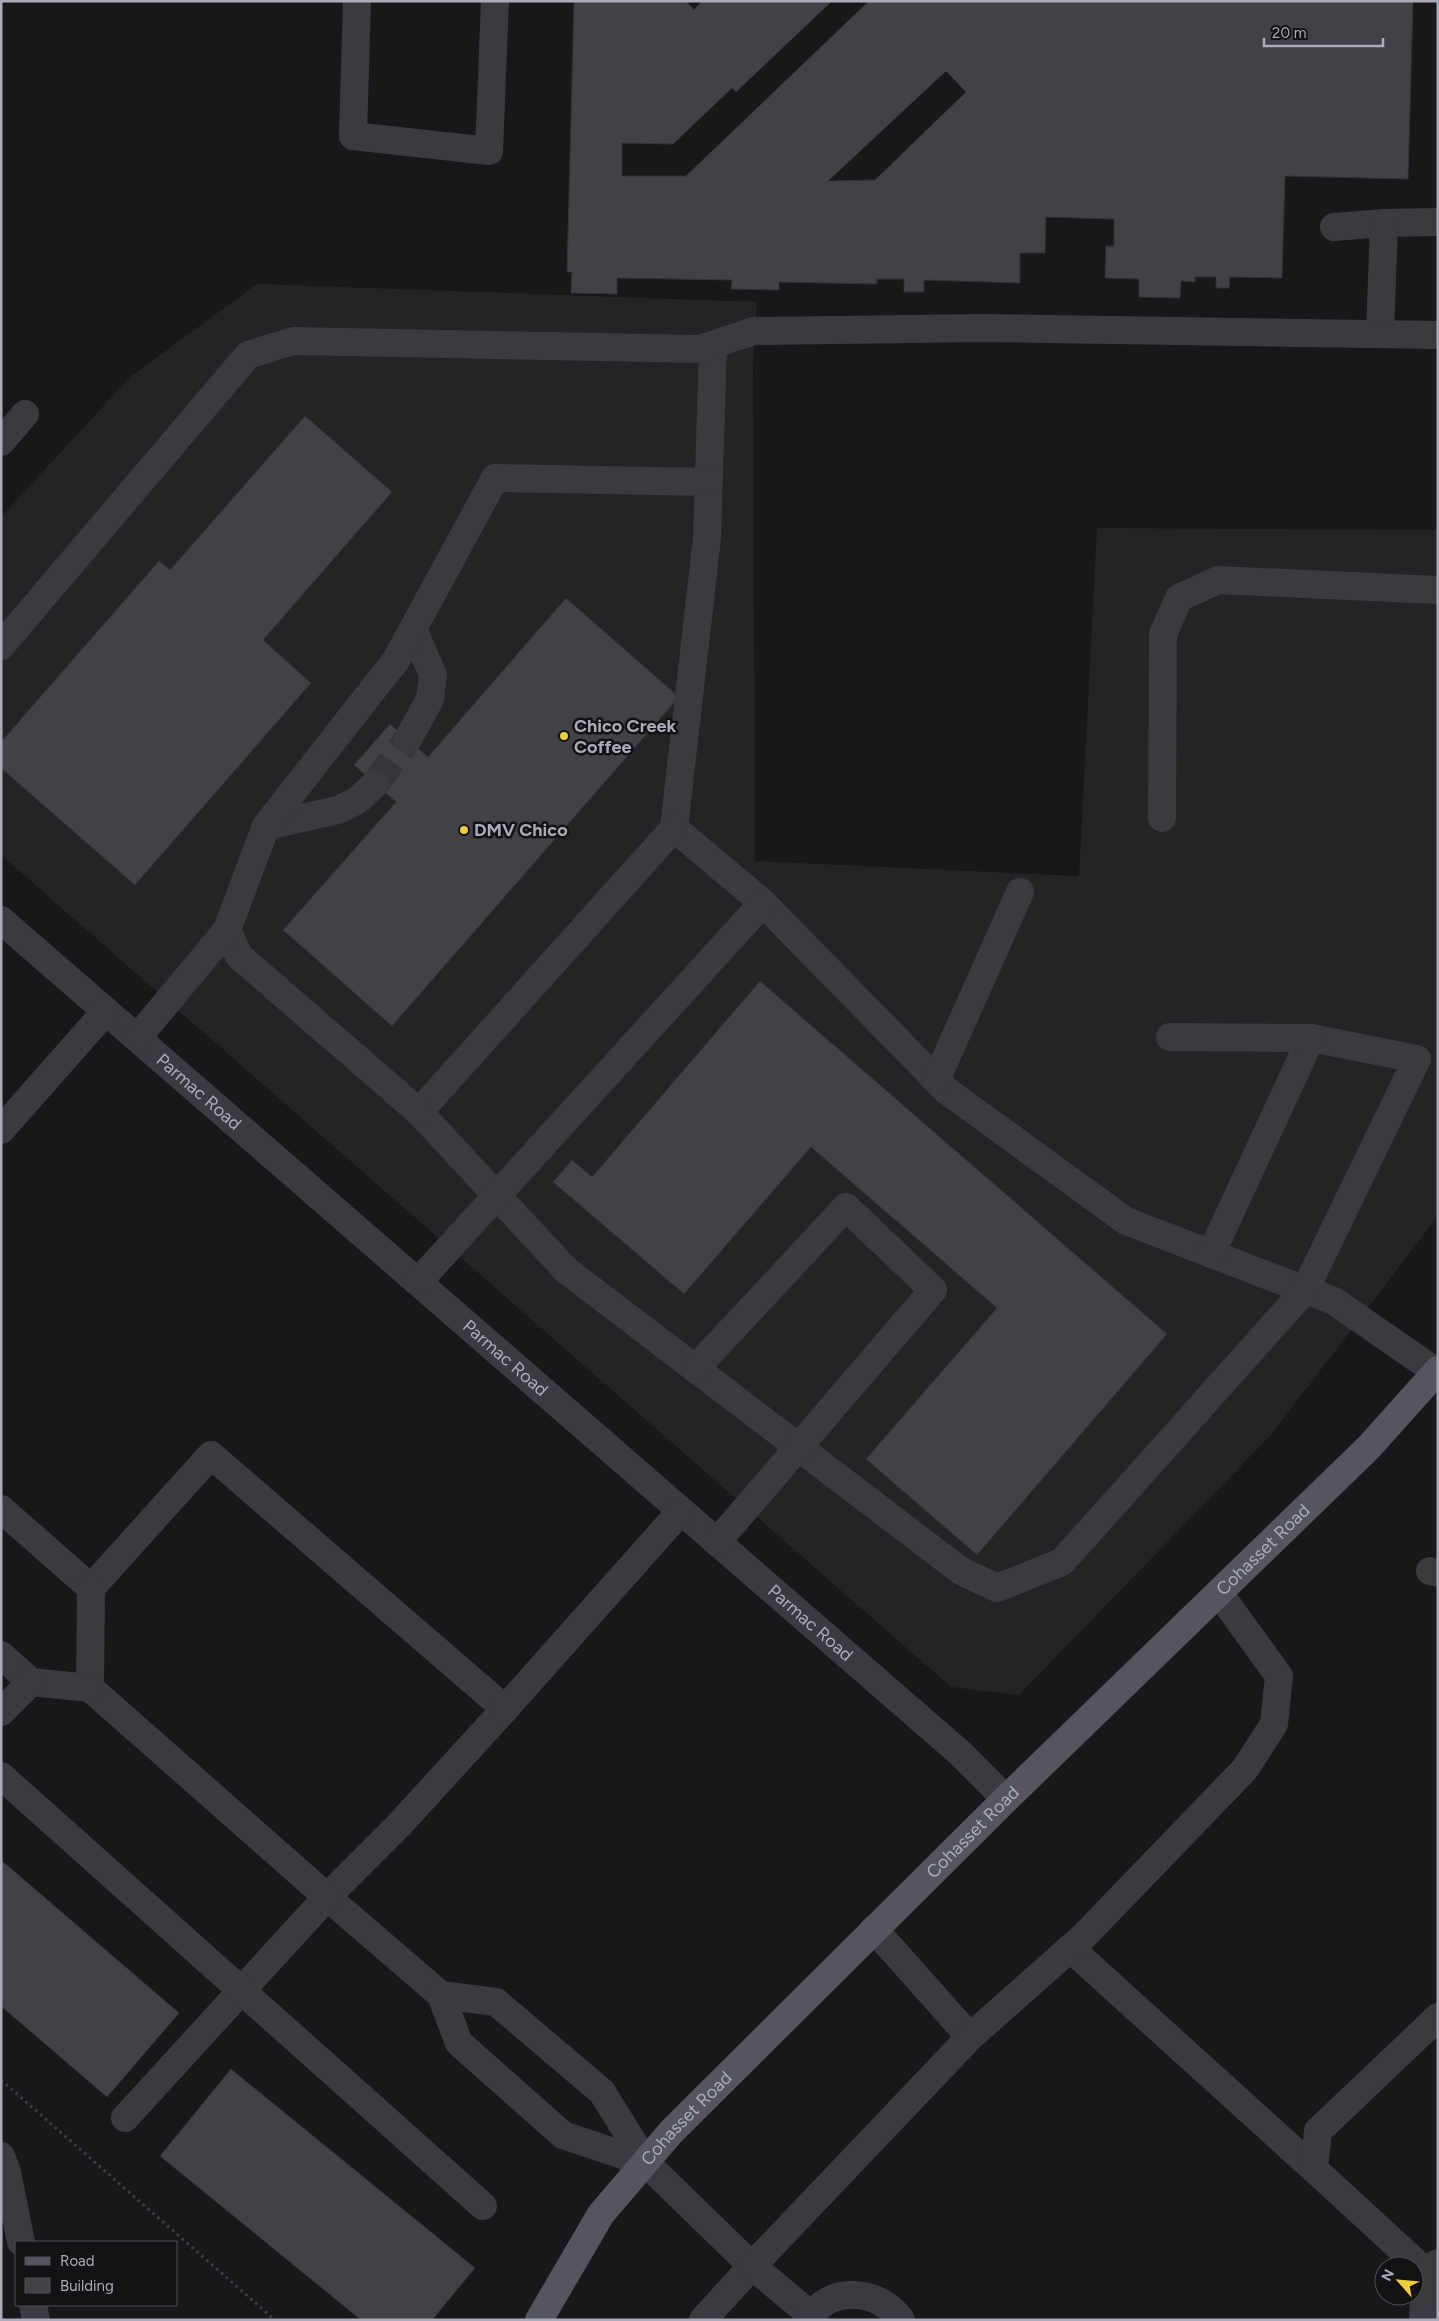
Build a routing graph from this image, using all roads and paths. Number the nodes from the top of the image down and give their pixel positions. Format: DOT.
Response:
graph roads {
  1 [pos="357,1"];
  2 [pos="495,1"];
  3 [pos="1438,222"];
  4 [pos="1384,223"];
  5 [pos="1334,228"];
  6 [pos="1380,334"];
  7 [pos="1438,334"];
  8 [pos="713,345"];
  9 [pos="25,414"];
  10 [pos="1,442"];
  11 [pos="709,482"];
  12 [pos="1438,590"];
  13 [pos="414,629"];
  14 [pos="1,646"];
  15 [pos="408,740"];
  16 [pos="375,784"];
  17 [pos="1162,818"];
  18 [pos="266,826"];
  19 [pos="674,828"];
  20 [pos="1020,892"];
  21 [pos="763,904"];
  22 [pos="1,920"];
  23 [pos="227,930"];
  24 [pos="106,1011"];
  25 [pos="138,1037"];
  26 [pos="1170,1037"];
  27 [pos="1312,1038"];
  28 [pos="1427,1061"];
  29 [pos="936,1080"];
  30 [pos="419,1112"];
  31 [pos="1,1130"];
  32 [pos="497,1197"];
  33 [pos="1211,1254"];
  34 [pos="418,1282"];
  35 [pos="1306,1290"];
  36 [pos="695,1369"];
  37 [pos="1437,1372"];
  38 [pos="798,1447"];
  39 [pos="1,1509"];
  40 [pos="681,1511"];
  41 [pos="717,1542"];
  42 [pos="91,1588"];
  43 [pos="1218,1593"];
  44 [pos="1,1655"];
  45 [pos="31,1682"];
  46 [pos="90,1688"];
  47 [pos="505,1709"];
  48 [pos="1,1712"];
  49 [pos="1,1776"];
  50 [pos="1006,1799"];
  51 [pos="327,1897"];
  52 [pos="874,1929"];
  53 [pos="1070,1948"];
  54 [pos="241,1989"];
  55 [pos="441,1995"];
  56 [pos="1438,2017"];
  57 [pos="970,2036"];
  58 [pos="1,2080"];
  59 [pos="125,2118"];
  60 [pos="1,2156"];
  61 [pos="646,2163"];
  62 [pos="1314,2169"];
  63 [pos="482,2206"];
  64 [pos="21,2241"];
  65 [pos="752,2266"];
  66 [pos="1432,2267"];
  67 [pos="33,2306"];
  68 [pos="810,2317"];
  69 [pos="36,2320"];
  70 [pos="275,2320"];
  71 [pos="539,2320"];
  72 [pos="703,2320"];
  73 [pos="901,2320"];
  74 [pos="1423,2320"];
  1 -- 2 [label="street"];
  3 -- 4 [label="street"];
  4 -- 5 [label="street"];
  4 -- 6 [label="street"];
  6 -- 7 [label="street"];
  6 -- 8 [label="street"];
  8 -- 11 [label="street"];
  8 -- 14 [label="street"];
  9 -- 10 [label="street"];
  11 -- 13 [label="street"];
  11 -- 19 [label="street"];
  12 -- 17 [label="street"];
  13 -- 15 [label="street"];
  13 -- 18 [label="street"];
  16 -- 18 [label="street"];
  18 -- 23 [label="street"];
  19 -- 21 [label="street"];
  19 -- 30 [label="street"];
  20 -- 29 [label="street"];
  21 -- 29 [label="street"];
  21 -- 32 [label="street"];
  22 -- 24 [label="street, Parmac Road"];
  23 -- 25 [label="street"];
  23 -- 30 [label="street"];
  24 -- 25 [label="street, Parmac Road"];
  24 -- 31 [label="street"];
  25 -- 34 [label="street, Parmac Road"];
  26 -- 27 [label="street"];
  27 -- 28 [label="street"];
  27 -- 33 [label="street"];
  28 -- 35 [label="street"];
  29 -- 33 [label="street"];
  30 -- 32 [label="street"];
  32 -- 34 [label="street"];
  32 -- 36 [label="street"];
  33 -- 35 [label="street"];
  34 -- 40 [label="street, Parmac Road"];
  35 -- 37 [label="street"];
  35 -- 38 [label="street"];
  36 -- 38 [label="street"];
  36 -- 38 [label="street"];
  37 -- 43 [label="main road, Cohasset Road"];
  38 -- 41 [label="street"];
  39 -- 42 [label="street"];
  40 -- 41 [label="street, Parmac Road"];
  40 -- 47 [label="street"];
  41 -- 50 [label="street, Parmac Road"];
  42 -- 46 [label="street"];
  42 -- 47 [label="street"];
  43 -- 50 [label="main road, Cohasset Road"];
  43 -- 53 [label="street"];
  44 -- 45 [label="street"];
  45 -- 46 [label="street"];
  45 -- 48 [label="street"];
  46 -- 51 [label="street"];
  47 -- 51 [label="street"];
  49 -- 54 [label="street"];
  50 -- 52 [label="main road, Cohasset Road"];
  51 -- 54 [label="street"];
  51 -- 55 [label="street"];
  52 -- 57 [label="street"];
  52 -- 61 [label="main road, Cohasset Road"];
  53 -- 57 [label="street"];
  53 -- 62 [label="street"];
  54 -- 59 [label="street"];
  54 -- 63 [label="street"];
  55 -- 61 [label="street"];
  55 -- 61 [label="street"];
  56 -- 62 [label="street"];
  57 -- 65 [label="street"];
  58 -- 70 [label="path"];
  60 -- 64 [label="street"];
  61 -- 65 [label="street"];
  61 -- 71 [label="main road, Cohasset Road"];
  62 -- 66 [label="street"];
  65 -- 68 [label="street"];
  65 -- 72 [label="street"];
  66 -- 74 [label="street"];
  67 -- 69 [label="street"];
  68 -- 73 [label="street"];
}
